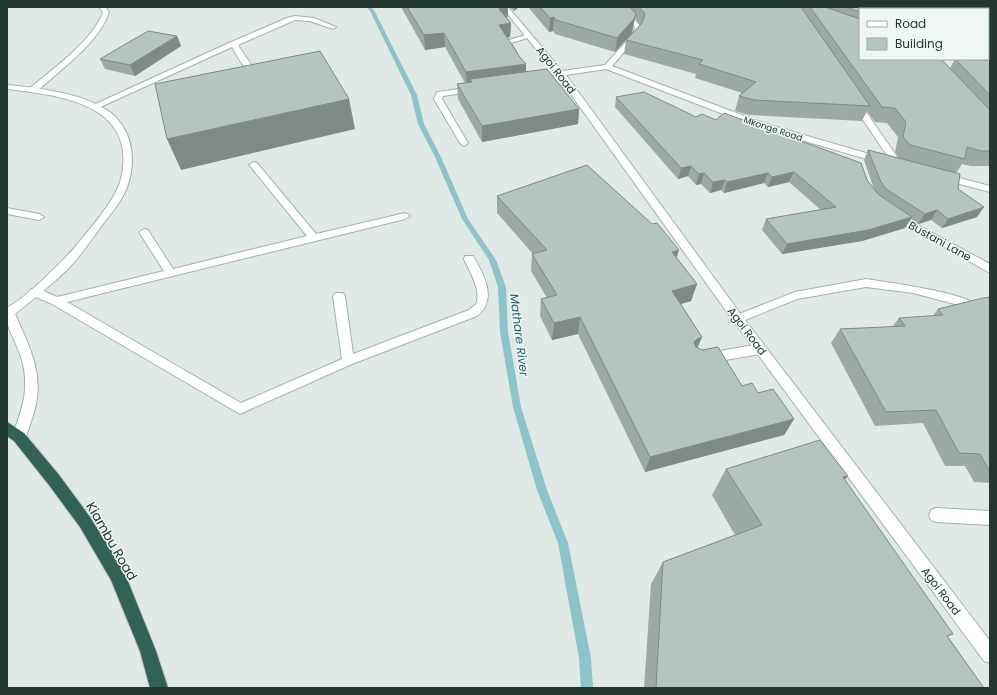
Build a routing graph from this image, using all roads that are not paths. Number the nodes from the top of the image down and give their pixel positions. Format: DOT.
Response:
graph roads {
  1 [pos="102,7"];
  2 [pos="505,7"];
  3 [pos="621,7"];
  4 [pos="990,7"];
  5 [pos="974,8"];
  6 [pos="333,27"];
  7 [pos="529,36"];
  8 [pos="233,43"];
  9 [pos="519,62"];
  10 [pos="606,67"];
  11 [pos="561,75"];
  12 [pos="262,76"];
  13 [pos="532,81"];
  14 [pos="7,87"];
  15 [pos="479,88"];
  16 [pos="33,90"];
  17 [pos="848,92"];
  18 [pos="93,107"];
  19 [pos="464,143"];
  20 [pos="855,153"];
  21 [pos="254,165"];
  22 [pos="860,168"];
  23 [pos="934,174"];
  24 [pos="990,189"];
  25 [pos="886,209"];
  26 [pos="7,211"];
  27 [pos="405,216"];
  28 [pos="39,217"];
  29 [pos="144,232"];
  30 [pos="314,238"];
  31 [pos="469,259"];
  32 [pos="990,269"];
  33 [pos="170,272"];
  34 [pos="35,292"];
  35 [pos="338,296"];
  36 [pos="56,301"];
  37 [pos="973,307"];
  38 [pos="8,312"];
  39 [pos="738,319"];
  40 [pos="760,349"];
  41 [pos="695,360"];
  42 [pos="348,361"];
  43 [pos="13,433"];
  44 [pos="936,515"];
  45 [pos="990,518"];
  46 [pos="990,655"];
  47 [pos="159,688"];
  1 -- 16 [label="street"];
  2 -- 7 [label="street, Agoi Road"];
  3 -- 10 [label="street"];
  4 -- 5 [label="street"];
  6 -- 8 [label="street"];
  7 -- 9 [label="street"];
  7 -- 11 [label="street, Agoi Road"];
  8 -- 12 [label="street"];
  8 -- 18 [label="street"];
  10 -- 11 [label="street, Mkonge Road"];
  10 -- 20 [label="street, Mkonge Road"];
  11 -- 13 [label="street, Mkonge Road"];
  11 -- 39 [label="street, Agoi Road"];
  14 -- 16 [label="street"];
  15 -- 19 [label="street"];
  16 -- 18 [label="street"];
  17 -- 20 [label="street, Mkonge Road"];
  18 -- 34 [label="street"];
  20 -- 22 [label="street"];
  21 -- 30 [label="street"];
  23 -- 24 [label="street"];
  25 -- 32 [label="street, Bustani Lane"];
  26 -- 28 [label="street"];
  27 -- 30 [label="street"];
  29 -- 33 [label="street"];
  30 -- 33 [label="street"];
  31 -- 42 [label="street"];
  33 -- 36 [label="street"];
  34 -- 36 [label="street"];
  34 -- 38 [label="street"];
  35 -- 42 [label="street"];
  36 -- 42 [label="street"];
  37 -- 39 [label="street"];
  38 -- 43 [label="street"];
  39 -- 40 [label="street, Agoi Road"];
  40 -- 41 [label="street"];
  40 -- 46 [label="street, Agoi Road"];
  43 -- 47 [label="highway, Kiambu Road"];
  44 -- 45 [label="street"];
}
